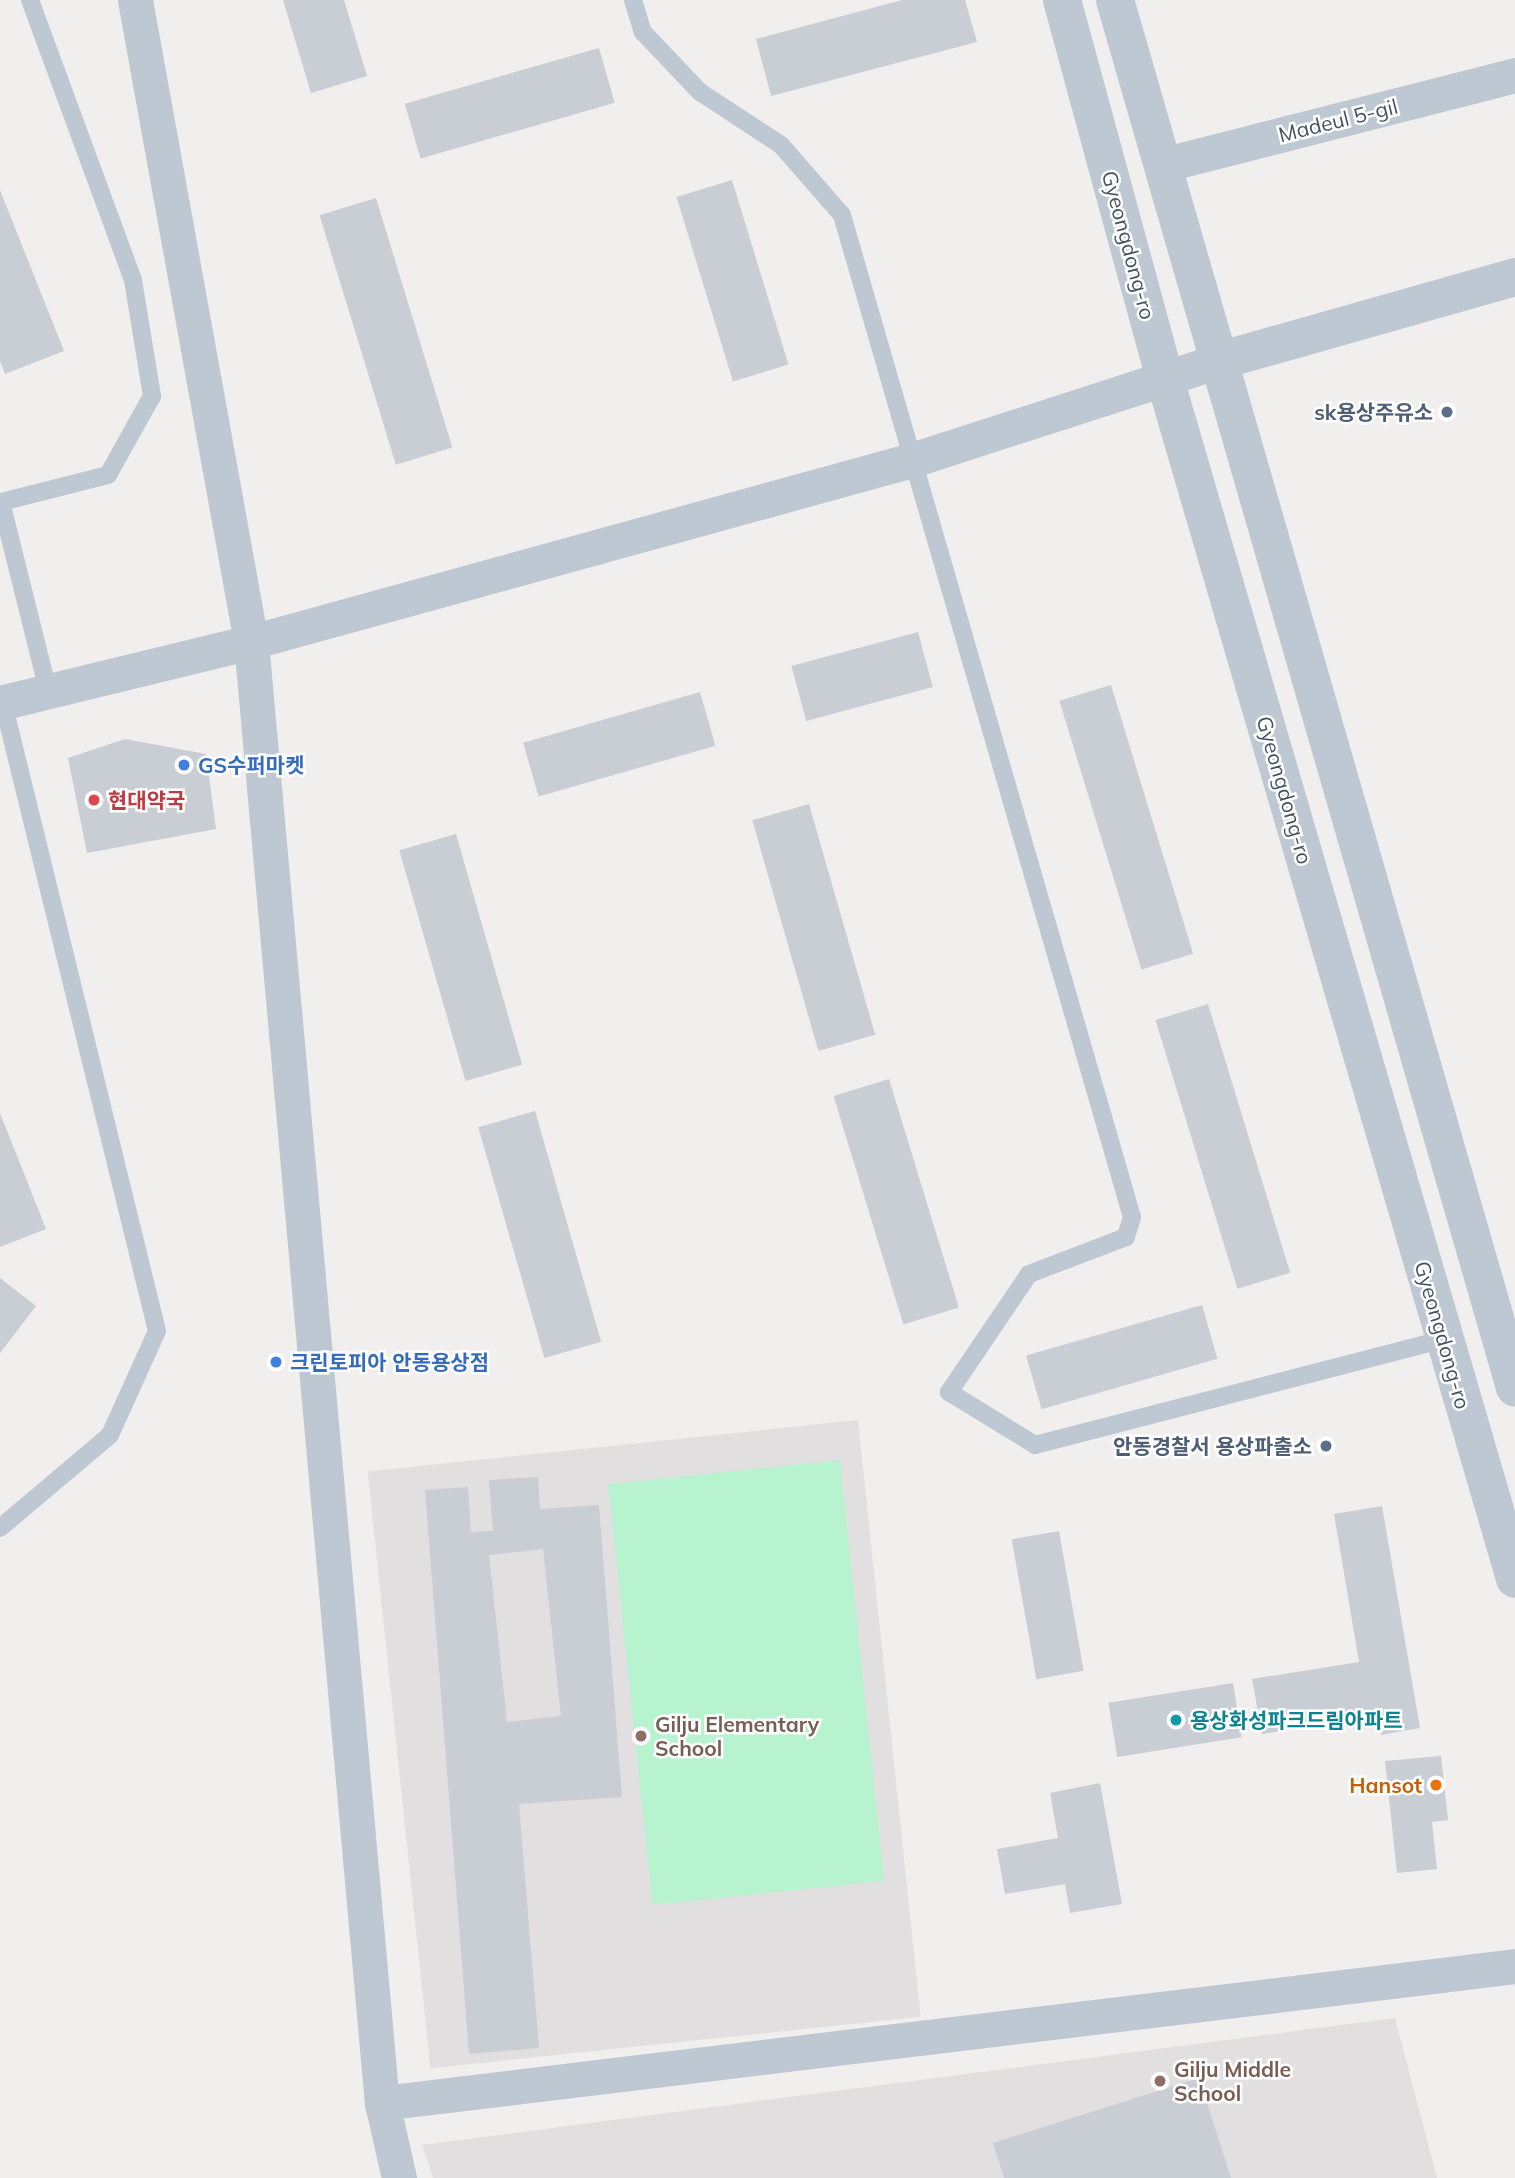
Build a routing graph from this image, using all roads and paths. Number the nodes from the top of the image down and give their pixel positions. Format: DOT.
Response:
graph roads {
  1 [pos="30,0"];
  2 [pos="135,0"];
  3 [pos="633,0"];
  4 [pos="1062,0"];
  5 [pos="1115,0"];
  6 [pos="1515,75"];
  7 [pos="1162,165"];
  8 [pos="1515,277"];
  9 [pos="1215,362"];
  10 [pos="1164,376"];
  11 [pos="912,460"];
  12 [pos="251,642"];
  13 [pos="48,691"];
  14 [pos="1,703"];
  15 [pos="1444,1339"];
  16 [pos="1515,1388"];
  17 [pos="0,1528"];
  18 [pos="1515,1578"];
  19 [pos="1515,1966"];
  20 [pos="382,2102"];
  21 [pos="399,2178"];
  1 -- 13 [label="lane"];
  2 -- 12 [label="street"];
  3 -- 11 [label="lane"];
  4 -- 10 [label="street, Gyeongdong-ro"];
  5 -- 7 [label="street"];
  6 -- 7 [label="street, Madeul 5-gil"];
  7 -- 9 [label="street"];
  8 -- 9 [label="street"];
  9 -- 10 [label="street"];
  9 -- 16 [label="street"];
  10 -- 11 [label="street"];
  10 -- 15 [label="street, Gyeongdong-ro"];
  11 -- 12 [label="street"];
  11 -- 15 [label="lane"];
  12 -- 13 [label="street"];
  12 -- 20 [label="street"];
  13 -- 14 [label="street"];
  14 -- 17 [label="lane"];
  15 -- 18 [label="street, Gyeongdong-ro"];
  19 -- 20 [label="street"];
  20 -- 21 [label="street"];
}
